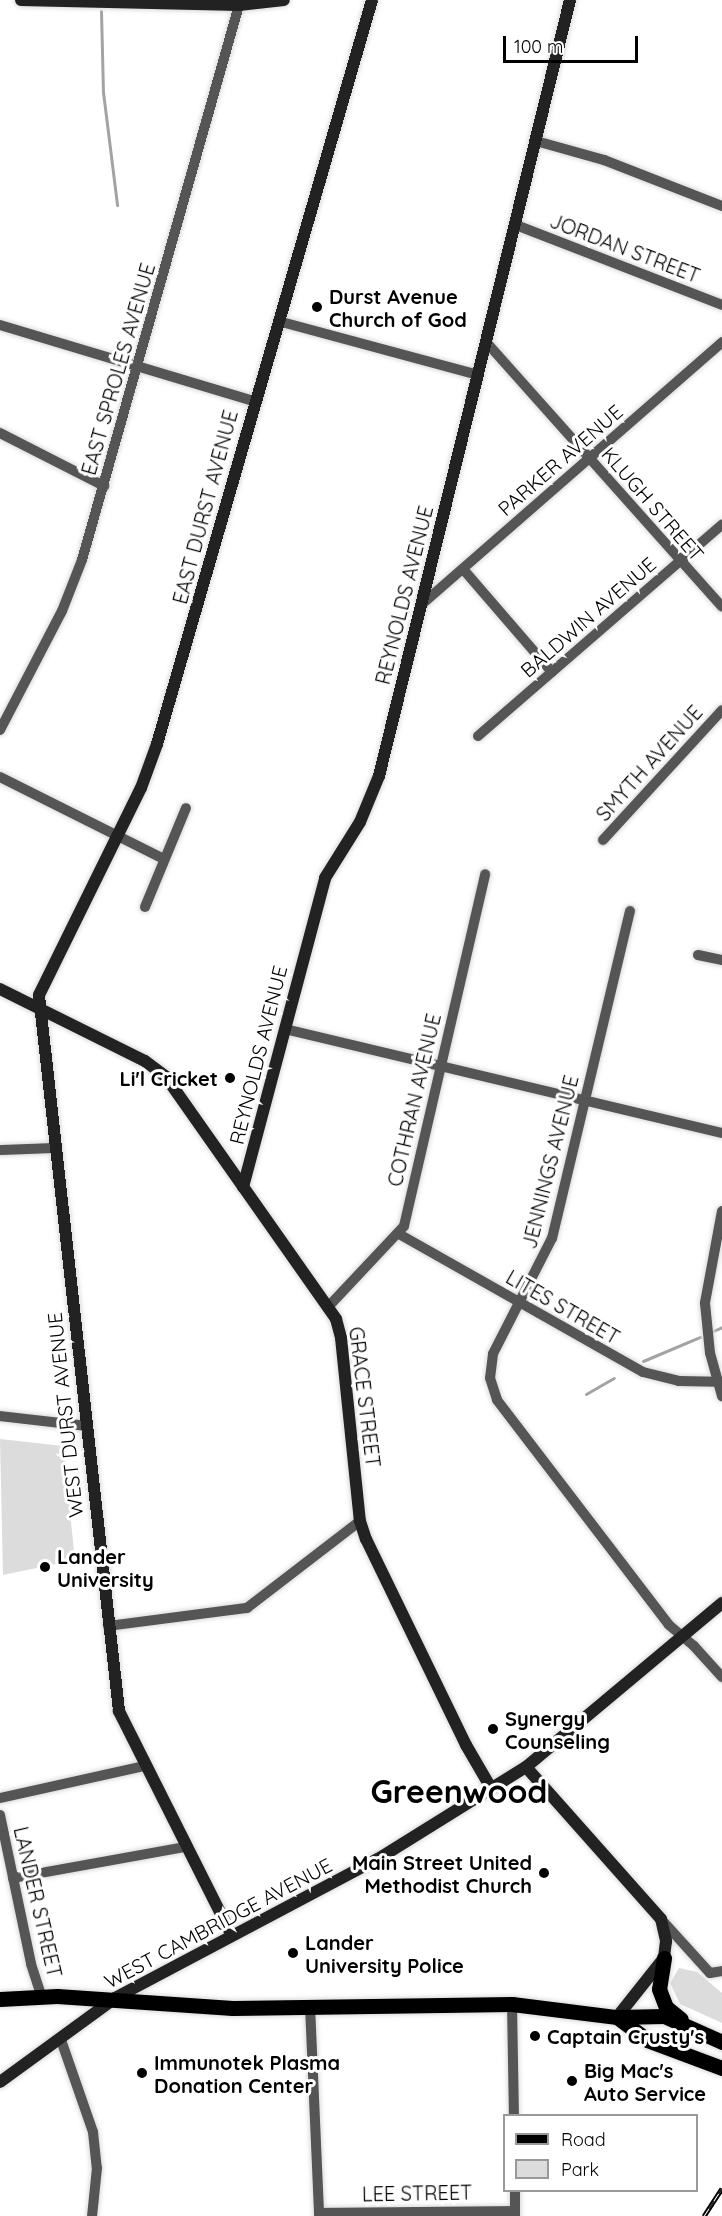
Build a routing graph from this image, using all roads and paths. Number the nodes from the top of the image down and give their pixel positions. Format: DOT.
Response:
graph roads {
  1 [pos="21,0"];
  2 [pos="284,0"];
  3 [pos="372,0"];
  4 [pos="570,0"];
  5 [pos="116,2"];
  6 [pos="239,5"];
  7 [pos="536,141"];
  8 [pos="722,206"];
  9 [pos="516,225"];
  10 [pos="722,305"];
  11 [pos="278,321"];
  12 [pos="0,325"];
  13 [pos="487,343"];
  14 [pos="720,348"];
  15 [pos="138,366"];
  16 [pos="478,375"];
  17 [pos="254,401"];
  18 [pos="0,433"];
  19 [pos="589,458"];
  20 [pos="104,486"];
  21 [pos="722,525"];
  22 [pos="680,561"];
  23 [pos="463,569"];
  24 [pos="420,605"];
  25 [pos="722,607"];
  26 [pos="552,672"];
  27 [pos="722,710"];
  28 [pos="0,730"];
  29 [pos="477,736"];
  30 [pos="0,777"];
  31 [pos="186,808"];
  32 [pos="117,837"];
  33 [pos="603,840"];
  34 [pos="162,858"];
  35 [pos="485,874"];
  36 [pos="145,907"];
  37 [pos="630,911"];
  38 [pos="698,955"];
  39 [pos="722,960"];
  40 [pos="0,989"];
  41 [pos="40,1009"];
  42 [pos="285,1029"];
  43 [pos="441,1066"];
  44 [pos="585,1101"];
  45 [pos="722,1133"];
  46 [pos="56,1148"];
  47 [pos="0,1150"];
  48 [pos="243,1187"];
  49 [pos="722,1211"];
  50 [pos="399,1234"];
  51 [pos="521,1303"];
  52 [pos="328,1308"];
  53 [pos="718,1382"];
  54 [pos="722,1396"];
  55 [pos="0,1416"];
  56 [pos="86,1426"];
  57 [pos="360,1521"];
  58 [pos="722,1603"];
  59 [pos="108,1626"];
  60 [pos="682,1637"];
  61 [pos="722,1677"];
  62 [pos="144,1766"];
  63 [pos="526,1767"];
  64 [pos="491,1788"];
  65 [pos="0,1798"];
  66 [pos="0,1815"];
  67 [pos="186,1847"];
  68 [pos="13,1878"];
  69 [pos="661,1918"];
  70 [pos="231,1934"];
  71 [pos="663,1958"];
  72 [pos="722,1971"];
  73 [pos="42,1996"];
  74 [pos="115,1998"];
  75 [pos="0,1999"];
  76 [pos="512,2004"];
  77 [pos="310,2006"];
  78 [pos="617,2017"];
  79 [pos="695,2030"];
  80 [pos="60,2040"];
  81 [pos="722,2042"];
  82 [pos="722,2068"];
  83 [pos="0,2082"];
  84 [pos="514,2114"];
  85 [pos="515,2192"];
  86 [pos="515,2213"];
  87 [pos="319,2215"];
  88 [pos="92,2216"];
  1 -- 5 [label="street"];
  2 -- 6 [label="street"];
  3 -- 11 [label="street, EAST DURST AVENUE"];
  4 -- 7 [label="street, REYNOLDS AVENUE"];
  5 -- 6 [label="street"];
  6 -- 15 [label="street, EAST SPROLES AVENUE"];
  7 -- 8 [label="street"];
  7 -- 9 [label="street, REYNOLDS AVENUE"];
  9 -- 10 [label="street, JORDAN STREET"];
  9 -- 13 [label="street, REYNOLDS AVENUE"];
  11 -- 16 [label="street"];
  11 -- 17 [label="street, EAST DURST AVENUE"];
  12 -- 15 [label="street"];
  13 -- 16 [label="street, REYNOLDS AVENUE"];
  13 -- 19 [label="street, KLUGH STREET"];
  14 -- 19 [label="street, PARKER AVENUE"];
  15 -- 17 [label="street"];
  15 -- 20 [label="street, EAST SPROLES AVENUE"];
  16 -- 24 [label="street, REYNOLDS AVENUE"];
  17 -- 32 [label="street, EAST DURST AVENUE"];
  18 -- 20 [label="street"];
  19 -- 22 [label="street, KLUGH STREET"];
  19 -- 23 [label="street, PARKER AVENUE"];
  20 -- 28 [label="street, EAST SPROLES AVENUE"];
  21 -- 22 [label="street, BALDWIN AVENUE"];
  22 -- 25 [label="street, KLUGH STREET"];
  22 -- 26 [label="street, BALDWIN AVENUE"];
  23 -- 24 [label="street, PARKER AVENUE"];
  23 -- 26 [label="street"];
  24 -- 42 [label="street, REYNOLDS AVENUE"];
  26 -- 29 [label="street, BALDWIN AVENUE"];
  27 -- 33 [label="street, SMYTH AVENUE"];
  30 -- 32 [label="street"];
  31 -- 34 [label="street"];
  32 -- 34 [label="street"];
  32 -- 41 [label="street, EAST DURST AVENUE"];
  34 -- 36 [label="street"];
  35 -- 43 [label="street, COTHRAN AVENUE"];
  37 -- 44 [label="street, JENNINGS AVENUE"];
  38 -- 39 [label="street"];
  40 -- 41 [label="street, GRACE STREET"];
  41 -- 46 [label="street, WEST DURST AVENUE"];
  41 -- 48 [label="street, GRACE STREET"];
  42 -- 43 [label="street"];
  42 -- 48 [label="street, REYNOLDS AVENUE"];
  43 -- 44 [label="street"];
  43 -- 50 [label="street, COTHRAN AVENUE"];
  44 -- 45 [label="street"];
  44 -- 51 [label="street, JENNINGS AVENUE"];
  46 -- 47 [label="street"];
  46 -- 56 [label="street, WEST DURST AVENUE"];
  48 -- 52 [label="street, GRACE STREET"];
  49 -- 53 [label="street"];
  50 -- 51 [label="street, LITES STREET"];
  50 -- 52 [label="street, COTHRAN AVENUE"];
  51 -- 53 [label="street, LITES STREET"];
  51 -- 60 [label="street, JENNINGS AVENUE"];
  52 -- 57 [label="street, GRACE STREET"];
  53 -- 54 [label="street"];
  55 -- 56 [label="street"];
  56 -- 59 [label="street, WEST DURST AVENUE"];
  57 -- 59 [label="street"];
  57 -- 64 [label="street, GRACE STREET"];
  58 -- 60 [label="street, WEST CAMBRIDGE AVENUE"];
  59 -- 62 [label="street, WEST DURST AVENUE"];
  60 -- 61 [label="street, JENNINGS AVENUE"];
  60 -- 63 [label="street, WEST CAMBRIDGE AVENUE"];
  62 -- 65 [label="street"];
  62 -- 67 [label="street, WEST DURST AVENUE"];
  63 -- 64 [label="street, WEST CAMBRIDGE AVENUE"];
  63 -- 69 [label="street"];
  64 -- 70 [label="street, WEST CAMBRIDGE AVENUE"];
  66 -- 68 [label="street, LANDER STREET"];
  67 -- 68 [label="street"];
  67 -- 70 [label="street, WEST DURST AVENUE"];
  68 -- 73 [label="street, LANDER STREET"];
  69 -- 71 [label="street"];
  69 -- 72 [label="street"];
  70 -- 74 [label="street, WEST CAMBRIDGE AVENUE"];
  71 -- 78 [label="street"];
  71 -- 79 [label="main road"];
  73 -- 74 [label="main road"];
  73 -- 75 [label="main road"];
  74 -- 77 [label="main road"];
  74 -- 80 [label="street, WEST CAMBRIDGE AVENUE"];
  76 -- 77 [label="main road"];
  76 -- 78 [label="main road"];
  76 -- 84 [label="street"];
  77 -- 87 [label="street"];
  78 -- 79 [label="main road"];
  78 -- 82 [label="main road"];
  79 -- 81 [label="main road"];
  80 -- 83 [label="street, WEST CAMBRIDGE AVENUE"];
  80 -- 88 [label="street"];
  85 -- 86 [label="street"];
  86 -- 87 [label="street, LEE STREET"];
}
